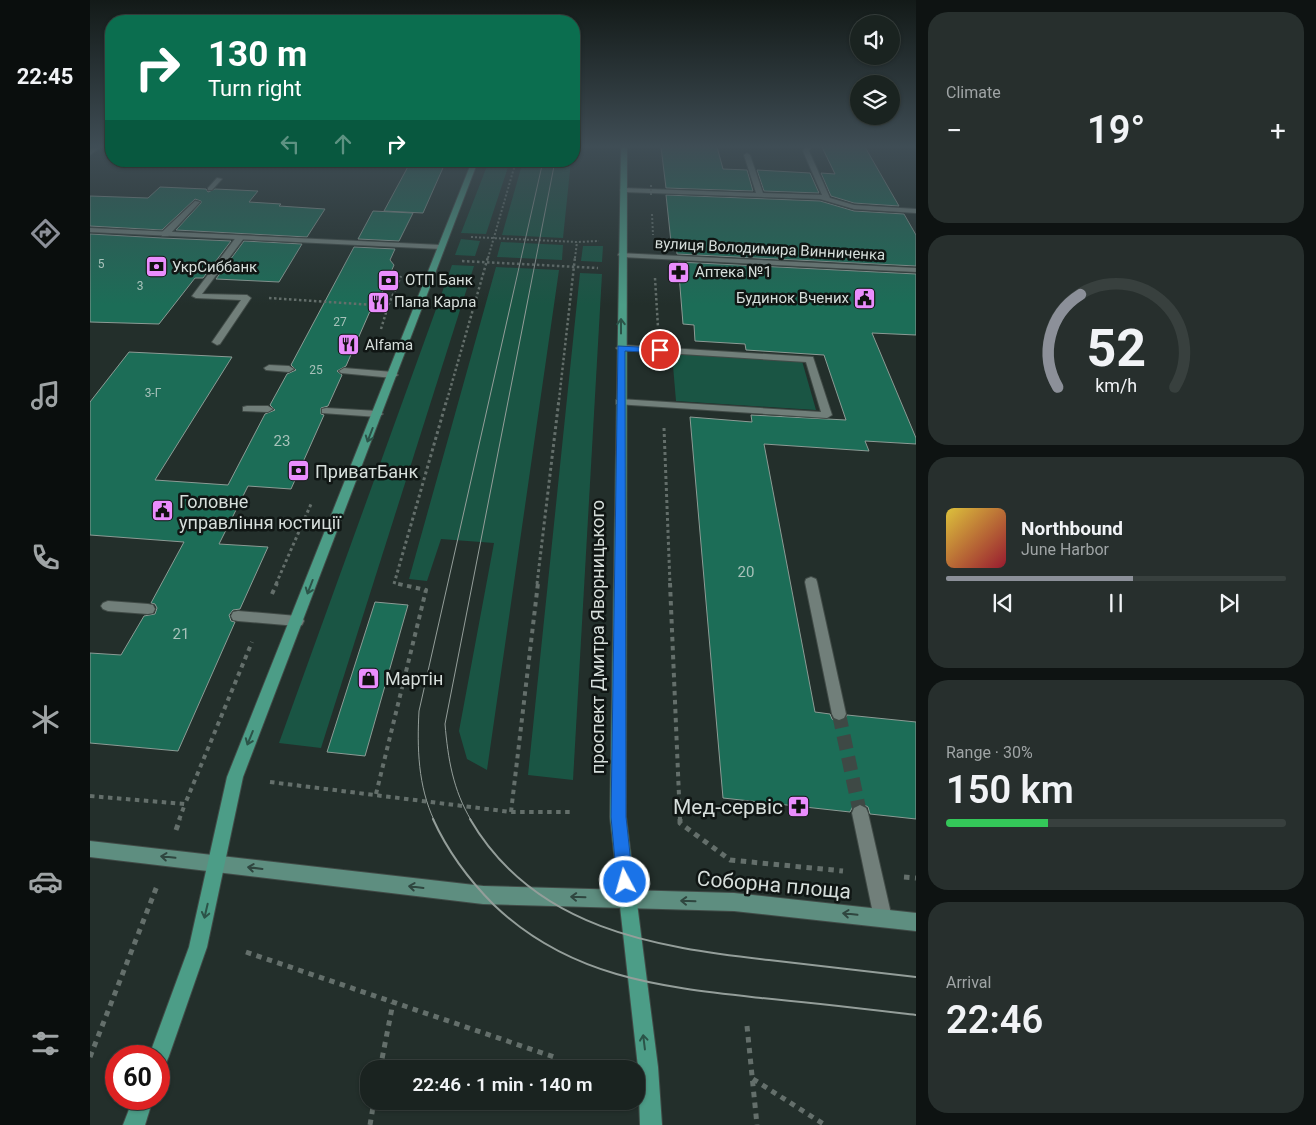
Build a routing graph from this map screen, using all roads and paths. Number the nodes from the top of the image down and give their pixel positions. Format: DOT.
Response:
graph roads {
  1 [pos="460,200"];
  2 [pos="505,200"];
  3 [pos="624,200"];
  4 [pos="829,200"];
  5 [pos="197,202"];
  6 [pos="652,206"];
  7 [pos="916,211"];
  8 [pos="90,230"];
  9 [pos="165,234"];
  10 [pos="240,238"];
  11 [pos="494,238"];
  12 [pos="600,241"];
  13 [pos="576,242"];
  14 [pos="653,243"];
  15 [pos="415,246"];
  16 [pos="441,247"];
  17 [pos="622,255"];
  18 [pos="436,259"];
  19 [pos="486,262"];
  20 [pos="574,266"];
  21 [pos="916,270"];
  22 [pos="655,271"];
  23 [pos="247,298"];
  24 [pos="388,306"];
  25 [pos="217,342"];
  26 [pos="621,348"];
  27 [pos="660,350"];
  28 [pos="268,368"];
  29 [pos="289,369"];
  30 [pos="344,371"];
  31 [pos="367,373"];
  32 [pos="393,374"];
  33 [pos="620,402"];
  34 [pos="663,405"];
  35 [pos="247,409"];
  36 [pos="268,409"];
  37 [pos="326,411"];
  38 [pos="378,414"];
  39 [pos="312,502"];
  40 [pos="811,582"];
  41 [pos="108,606"];
  42 [pos="148,608"];
  43 [pos="238,616"];
  44 [pos="262,618"];
  45 [pos="297,621"];
  46 [pos="839,714"];
  47 [pos="270,782"];
  48 [pos="376,794"];
  49 [pos="90,796"];
  50 [pos="185,804"];
  51 [pos="511,812"];
  52 [pos="571,812"];
  53 [pos="860,813"];
  54 [pos="173,838"];
  55 [pos="90,849"];
  56 [pos="216,863"];
  57 [pos="873,874"];
  58 [pos="160,878"];
  59 [pos="916,878"];
  60 [pos="627,899"];
  61 [pos="883,918"];
  62 [pos="916,922"];
  63 [pos="246,952"];
  64 [pos="393,1003"];
  65 [pos="747,1026"];
  66 [pos="163,1045"];
  67 [pos="90,1058"];
  68 [pos="557,1058"];
  69 [pos="382,1060"];
  70 [pos="752,1079"];
  71 [pos="140,1110"];
  72 [pos="372,1110"];
  73 [pos="134,1125"];
  74 [pos="370,1125"];
  75 [pos="651,1125"];
  76 [pos="757,1125"];
  77 [pos="825,1125"];
  1 -- 16 [label="main road"];
  2 -- 11 [label="path"];
  3 -- 17 [label="main road, проспект Дмитра Яворницького"];
  4 -- 7 [label="street"];
  5 -- 9 [label="street"];
  6 -- 14 [label="path"];
  8 -- 9 [label="street"];
  9 -- 10 [label="street"];
  10 -- 15 [label="street"];
  10 -- 23 [label="street"];
  11 -- 13 [label="path"];
  11 -- 19 [label="path"];
  12 -- 13 [label="path"];
  13 -- 20 [label="path"];
  15 -- 16 [label="street"];
  15 -- 24 [label="path"];
  16 -- 18 [label="main road"];
  17 -- 21 [label="street, вулиця Володимира Винниченка"];
  26 -- 17 [label="main road, проспект Дмитра Яворницького, one-way"];
  18 -- 19 [label="path"];
  18 -- 32 [label="main road"];
  19 -- 20 [label="path"];
  19 -- 48 [label="path"];
  20 -- 51 [label="path"];
  22 -- 27 [label="path"];
  23 -- 24 [label="path"];
  23 -- 25 [label="street"];
  24 -- 31 [label="path"];
  26 -- 27 [label="street"];
  26 -- 33 [label="main road, проспект Дмитра Яворницького"];
  27 -- 34 [label="street"];
  28 -- 29 [label="street"];
  30 -- 31 [label="street"];
  31 -- 32 [label="street"];
  32 -- 38 [label="main road"];
  33 -- 34 [label="street"];
  33 -- 60 [label="main road, проспект Дмитра Яворницького"];
  34 -- 57 [label="path"];
  35 -- 36 [label="street"];
  37 -- 38 [label="street"];
  38 -- 45 [label="main road, one-way"];
  39 -- 44 [label="path"];
  40 -- 46 [label="street"];
  41 -- 42 [label="street"];
  43 -- 44 [label="street"];
  44 -- 45 [label="street"];
  44 -- 50 [label="path"];
  45 -- 56 [label="main road, one-way"];
  47 -- 48 [label="path"];
  48 -- 51 [label="path"];
  49 -- 50 [label="path"];
  50 -- 54 [label="path"];
  51 -- 52 [label="path"];
  53 -- 57 [label="street"];
  56 -- 55 [label="main road, Соборна площа, one-way"];
  60 -- 56 [label="main road, Соборна площа, one-way"];
  56 -- 66 [label="main road, one-way"];
  57 -- 59 [label="path"];
  57 -- 61 [label="street"];
  58 -- 67 [label="path"];
  61 -- 60 [label="main road, Соборна площа, one-way"];
  75 -- 60 [label="main road, проспект Дмитра Яворницького, one-way"];
  61 -- 62 [label="main road, Соборна площа"];
  63 -- 64 [label="path"];
  64 -- 68 [label="path"];
  64 -- 69 [label="path"];
  65 -- 70 [label="path"];
  70 -- 76 [label="path"];
  70 -- 77 [label="path"];
  71 -- 73 [label="main road"];
  72 -- 74 [label="path"];
}
